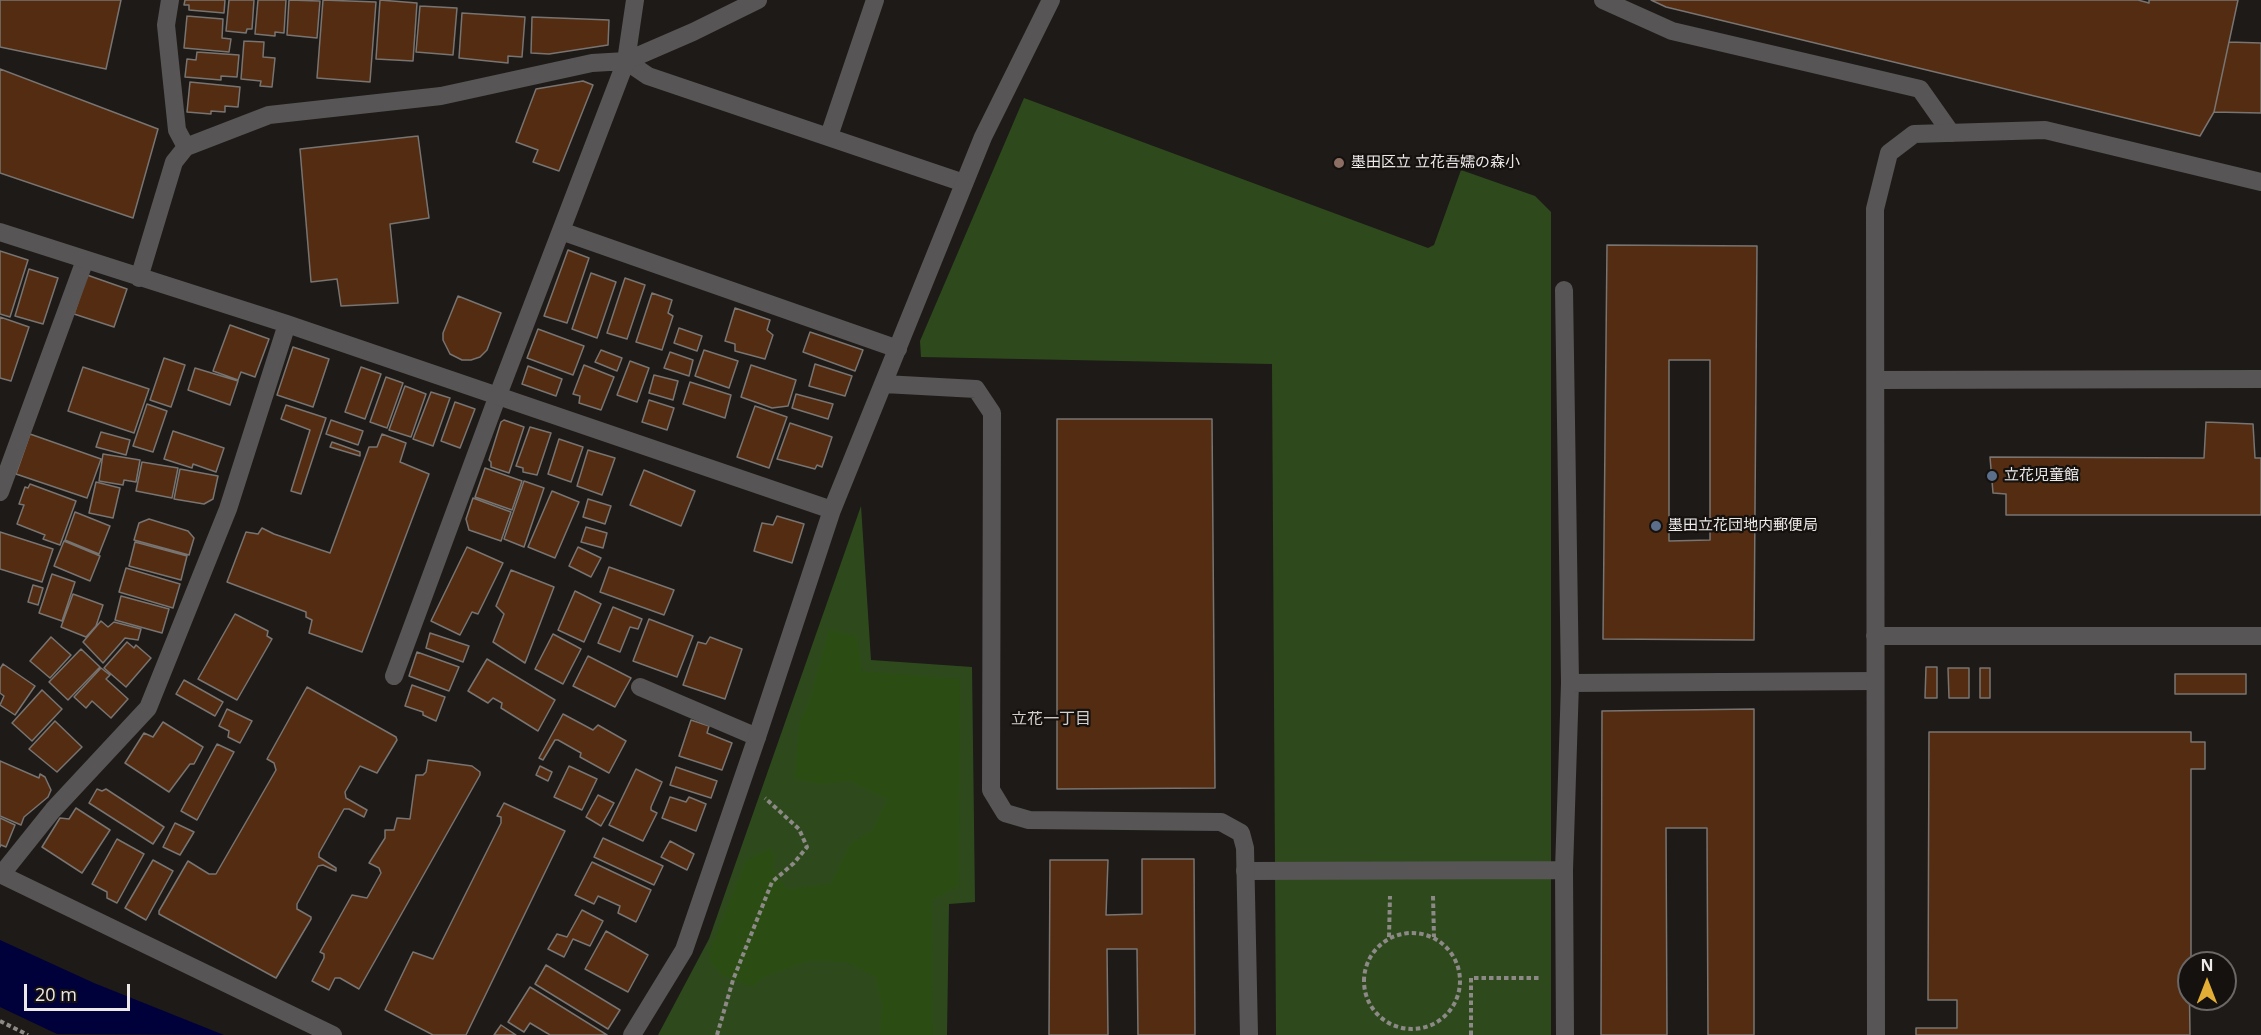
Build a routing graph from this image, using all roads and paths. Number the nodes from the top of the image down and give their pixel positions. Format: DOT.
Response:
graph roads {
  1 [pos="170,0"];
  2 [pos="635,0"];
  3 [pos="758,0"];
  4 [pos="875,0"];
  5 [pos="1051,0"];
  6 [pos="1603,0"];
  7 [pos="626,61"];
  8 [pos="1951,133"];
  9 [pos="829,136"];
  10 [pos="186,147"];
  11 [pos="2261,182"];
  12 [pos="964,183"];
  13 [pos="561,231"];
  14 [pos="0,232"];
  15 [pos="85,260"];
  16 [pos="139,278"];
  17 [pos="1564,290"];
  18 [pos="286,324"];
  19 [pos="898,349"];
  20 [pos="2261,378"];
  21 [pos="1875,380"];
  22 [pos="884,384"];
  23 [pos="498,395"];
  24 [pos="0,492"];
  25 [pos="832,510"];
  26 [pos="1875,636"];
  27 [pos="2261,636"];
  28 [pos="394,676"];
  29 [pos="1875,681"];
  30 [pos="1570,683"];
  31 [pos="640,687"];
  32 [pos="758,737"];
  33 [pos="758,792"];
  34 [pos="1564,870"];
  35 [pos="1245,871"];
  36 [pos="1390,871"];
  37 [pos="1432,871"];
  38 [pos="1,875"];
  39 [pos="1389,937"];
  40 [pos="1434,937"];
  41 [pos="1471,978"];
  42 [pos="1564,978"];
  43 [pos="1461,982"];
  44 [pos="0,1022"];
  45 [pos="28,1035"];
  46 [pos="333,1035"];
  47 [pos="632,1035"];
  48 [pos="717,1035"];
  49 [pos="1249,1035"];
  50 [pos="1471,1035"];
  51 [pos="1565,1035"];
  52 [pos="1876,1035"];
  1 -- 10 [label="street"];
  2 -- 7 [label="street"];
  3 -- 7 [label="street"];
  4 -- 9 [label="street"];
  5 -- 12 [label="street"];
  6 -- 8 [label="street"];
  7 -- 9 [label="street"];
  7 -- 10 [label="street"];
  7 -- 13 [label="street"];
  8 -- 11 [label="street"];
  8 -- 21 [label="street"];
  9 -- 12 [label="street"];
  10 -- 16 [label="street"];
  12 -- 19 [label="street"];
  13 -- 19 [label="street"];
  13 -- 23 [label="street"];
  14 -- 15 [label="street"];
  15 -- 16 [label="street"];
  15 -- 24 [label="street"];
  16 -- 18 [label="street"];
  17 -- 30 [label="street"];
  18 -- 23 [label="street"];
  18 -- 38 [label="street"];
  19 -- 22 [label="street"];
  20 -- 21 [label="street"];
  21 -- 26 [label="street"];
  22 -- 25 [label="street"];
  22 -- 35 [label="street"];
  23 -- 25 [label="street"];
  23 -- 28 [label="street"];
  25 -- 32 [label="street"];
  26 -- 27 [label="street"];
  26 -- 29 [label="street"];
  29 -- 30 [label="street"];
  29 -- 52 [label="street"];
  30 -- 34 [label="street"];
  31 -- 32 [label="street"];
  32 -- 47 [label="street"];
  33 -- 48 [label="path"];
  34 -- 37 [label="street"];
  34 -- 42 [label="street"];
  35 -- 36 [label="street"];
  35 -- 49 [label="street"];
  36 -- 37 [label="street"];
  36 -- 39 [label="path"];
  37 -- 40 [label="path"];
  38 -- 46 [label="street"];
  39 -- 40 [label="path"];
  39 -- 43 [label="path"];
  40 -- 43 [label="path"];
  41 -- 42 [label="path"];
  41 -- 43 [label="path"];
  41 -- 50 [label="path"];
  42 -- 51 [label="street"];
  44 -- 45 [label="path"];
}
